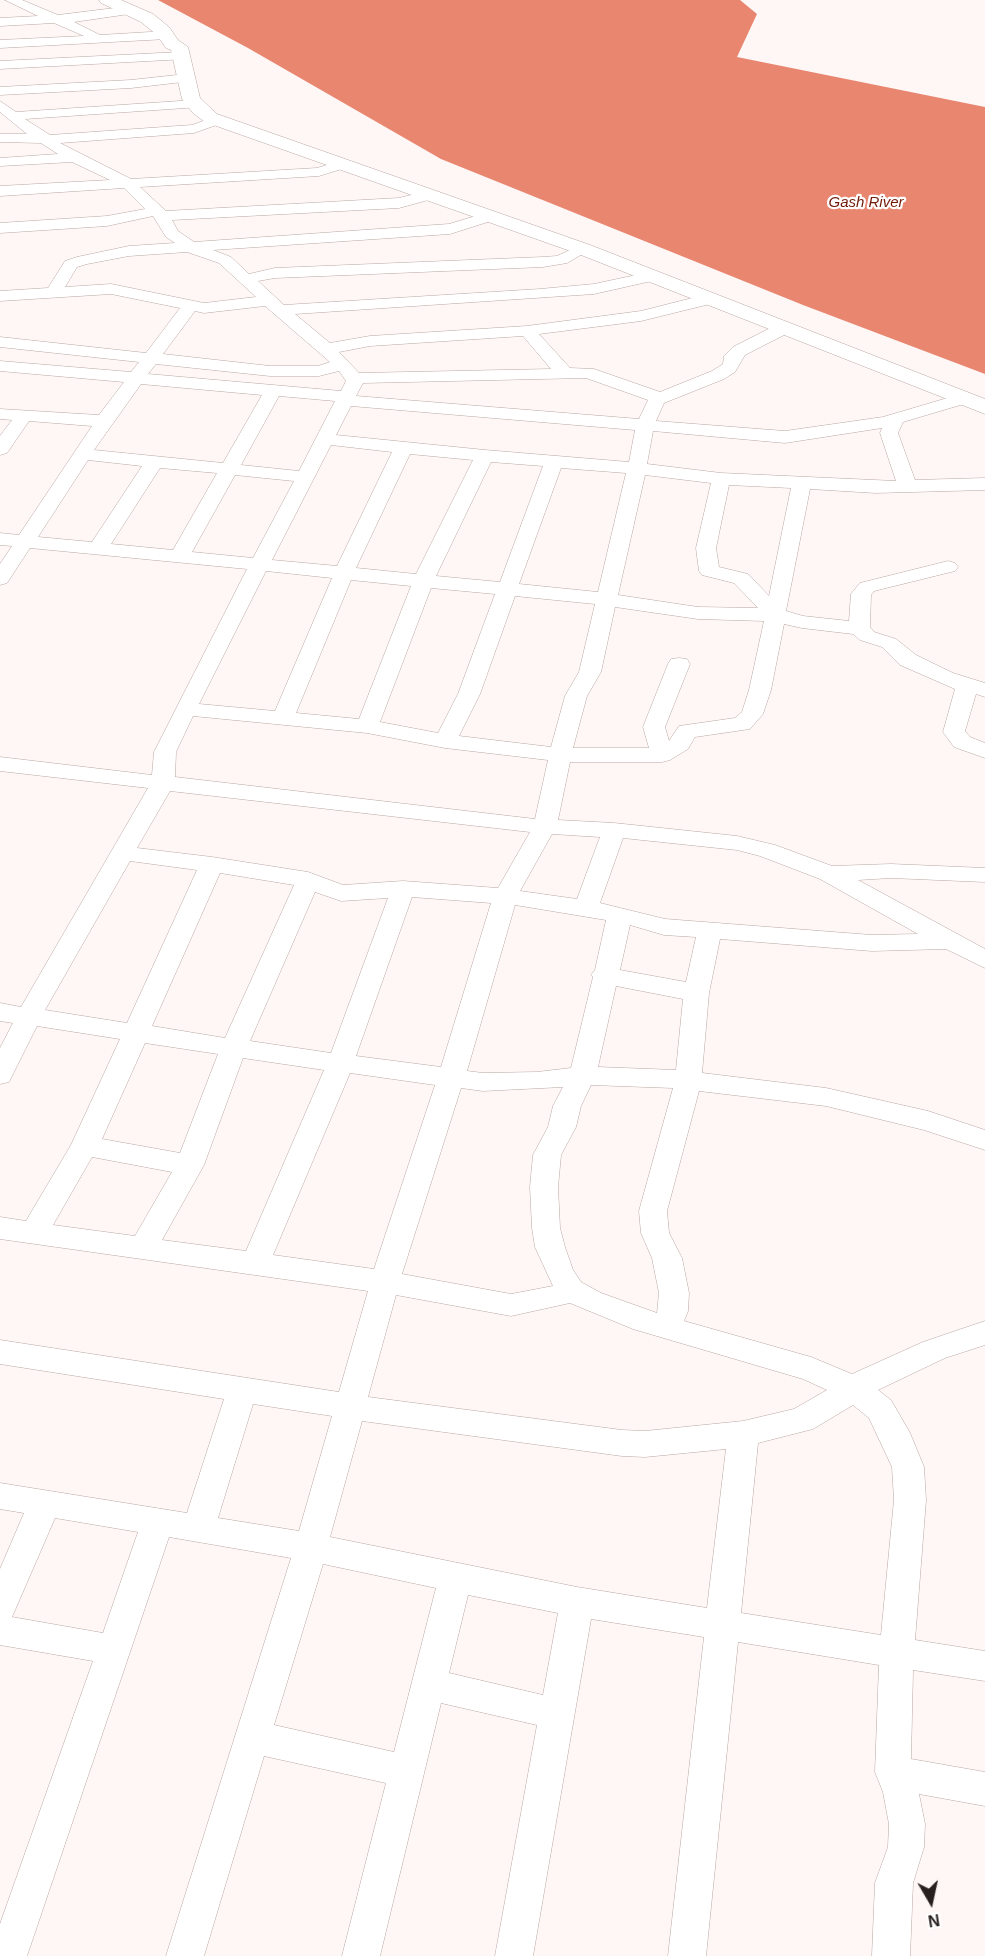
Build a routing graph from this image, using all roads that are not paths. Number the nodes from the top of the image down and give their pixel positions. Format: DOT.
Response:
graph roads {
  1 [pos="11,0"];
  2 [pos="107,0"];
  3 [pos="131,10"];
  4 [pos="56,20"];
  5 [pos="0,22"];
  6 [pos="167,35"];
  7 [pos="99,37"];
  8 [pos="0,44"];
  9 [pos="181,56"];
  10 [pos="153,57"];
  11 [pos="0,65"];
  12 [pos="186,78"];
  13 [pos="195,104"];
  14 [pos="3,105"];
  15 [pos="217,120"];
  16 [pos="0,138"];
  17 [pos="46,139"];
  18 [pos="74,157"];
  19 [pos="0,162"];
  20 [pos="343,164"];
  21 [pos="126,182"];
  22 [pos="0,191"];
  23 [pos="428,196"];
  24 [pos="159,213"];
  25 [pos="489,217"];
  26 [pos="0,228"];
  27 [pos="192,248"];
  28 [pos="583,249"];
  29 [pos="410,266"];
  30 [pos="650,277"];
  31 [pos="246,279"];
  32 [pos="54,292"];
  33 [pos="0,296"];
  34 [pos="708,299"];
  35 [pos="419,301"];
  36 [pos="274,305"];
  37 [pos="190,306"];
  38 [pos="458,317"];
  39 [pos="782,329"];
  40 [pos="527,331"];
  41 [pos="0,342"];
  42 [pos="326,349"];
  43 [pos="150,360"];
  44 [pos="0,366"];
  45 [pos="349,371"];
  46 [pos="563,371"];
  47 [pos="136,377"];
  48 [pos="274,390"];
  49 [pos="660,398"];
  50 [pos="345,399"];
  51 [pos="961,399"];
  52 [pos="985,407"];
  53 [pos="0,414"];
  54 [pos="24,416"];
  55 [pos="897,417"];
  56 [pos="104,421"];
  57 [pos="645,425"];
  58 [pos="326,439"];
  59 [pos="404,447"];
  60 [pos="0,449"];
  61 [pos="83,454"];
  62 [pos="485,456"];
  63 [pos="154,462"];
  64 [pos="554,462"];
  65 [pos="637,468"];
  66 [pos="229,469"];
  67 [pos="307,477"];
  68 [pos="721,478"];
  69 [pos="802,483"];
  70 [pos="985,484"];
  71 [pos="900,486"];
  72 [pos="0,539"];
  73 [pos="26,542"];
  74 [pos="98,549"];
  75 [pos="179,557"];
  76 [pos="258,566"];
  77 [pos="948,567"];
  78 [pos="344,573"];
  79 [pos="0,579"];
  80 [pos="423,581"];
  81 [pos="507,590"];
  82 [pos="606,599"];
  83 [pos="776,615"];
  84 [pos="859,628"];
  85 [pos="679,664"];
  86 [pos="976,688"];
  87 [pos="185,709"];
  88 [pos="282,719"];
  89 [pos="367,726"];
  90 [pos="444,741"];
  91 [pos="985,750"];
  92 [pos="560,754"];
  93 [pos="662,755"];
  94 [pos="0,764"];
  95 [pos="163,782"];
  96 [pos="545,827"];
  97 [pos="614,830"];
  98 [pos="122,853"];
  99 [pos="212,864"];
  100 [pos="829,874"];
  101 [pos="985,875"];
  102 [pos="308,880"];
  103 [pos="403,889"];
  104 [pos="505,896"];
  105 [pos="586,908"];
  106 [pos="620,914"];
  107 [pos="710,929"];
  108 [pos="952,941"];
  109 [pos="985,960"];
  110 [pos="604,975"];
  111 [pos="696,993"];
  112 [pos="0,1012"];
  113 [pos="29,1016"];
  114 [pos="138,1033"];
  115 [pos="234,1047"];
  116 [pos="341,1062"];
  117 [pos="0,1075"];
  118 [pos="583,1076"];
  119 [pos="451,1078"];
  120 [pos="687,1081"];
  121 [pos="985,1140"];
  122 [pos="85,1146"];
  123 [pos="190,1164"];
  124 [pos="0,1228"];
  125 [pos="34,1233"];
  126 [pos="142,1248"];
  127 [pos="255,1264"];
  128 [pos="385,1282"];
  129 [pos="571,1290"];
  130 [pos="666,1326"];
  131 [pos="985,1334"];
  132 [pos="0,1352"];
  133 [pos="853,1388"];
  134 [pos="242,1390"];
  135 [pos="352,1407"];
  136 [pos="743,1434"];
  137 [pos="0,1496"];
  138 [pos="45,1503"];
  139 [pos="158,1522"];
  140 [pos="198,1528"];
  141 [pos="311,1547"];
  142 [pos="455,1578"];
  143 [pos="577,1602"];
  144 [pos="0,1607"];
  145 [pos="724,1624"];
  146 [pos="0,1630"];
  147 [pos="114,1650"];
  148 [pos="897,1651"];
  149 [pos="985,1666"];
  150 [pos="428,1684"];
  151 [pos="557,1714"];
  152 [pos="252,1737"];
  153 [pos="407,1771"];
  154 [pos="893,1772"];
  155 [pos="985,1789"];
  156 [pos="8,1955"];
  157 [pos="185,1956"];
  158 [pos="361,1956"];
  159 [pos="514,1956"];
  160 [pos="687,1956"];
  161 [pos="891,1956"];
  1 -- 4 [label="street"];
  2 -- 3 [label="main road"];
  3 -- 4 [label="street"];
  3 -- 6 [label="main road"];
  4 -- 5 [label="street"];
  4 -- 7 [label="street"];
  6 -- 7 [label="street"];
  6 -- 9 [label="main road"];
  7 -- 8 [label="street"];
  7 -- 10 [label="street"];
  9 -- 10 [label="street"];
  9 -- 12 [label="main road"];
  10 -- 11 [label="street"];
  12 -- 13 [label="main road"];
  12 -- 14 [label="street"];
  13 -- 14 [label="street"];
  13 -- 15 [label="main road"];
  14 -- 17 [label="street"];
  15 -- 17 [label="street"];
  15 -- 20 [label="main road"];
  16 -- 17 [label="street"];
  17 -- 18 [label="street"];
  18 -- 19 [label="street"];
  18 -- 21 [label="street"];
  20 -- 21 [label="street"];
  20 -- 23 [label="main road"];
  21 -- 22 [label="street"];
  21 -- 24 [label="street"];
  23 -- 24 [label="street"];
  23 -- 25 [label="main road"];
  24 -- 26 [label="street"];
  24 -- 27 [label="street"];
  25 -- 27 [label="street"];
  25 -- 28 [label="main road"];
  27 -- 31 [label="street"];
  27 -- 32 [label="street"];
  28 -- 29 [label="street"];
  28 -- 30 [label="main road"];
  29 -- 31 [label="street"];
  29 -- 35 [label="street"];
  30 -- 34 [label="main road"];
  30 -- 38 [label="street"];
  31 -- 36 [label="street"];
  32 -- 33 [label="street"];
  32 -- 37 [label="street"];
  34 -- 39 [label="main road"];
  34 -- 40 [label="street"];
  35 -- 36 [label="street"];
  35 -- 38 [label="street"];
  36 -- 37 [label="street"];
  36 -- 42 [label="street"];
  37 -- 43 [label="street"];
  38 -- 40 [label="street"];
  38 -- 42 [label="street"];
  39 -- 49 [label="street"];
  39 -- 51 [label="main road"];
  40 -- 46 [label="street"];
  41 -- 43 [label="street"];
  42 -- 45 [label="street"];
  43 -- 45 [label="street"];
  43 -- 47 [label="street"];
  44 -- 47 [label="street"];
  45 -- 46 [label="street"];
  45 -- 50 [label="street"];
  46 -- 49 [label="street"];
  47 -- 48 [label="street"];
  47 -- 56 [label="street"];
  48 -- 50 [label="street"];
  48 -- 66 [label="street"];
  49 -- 57 [label="street"];
  50 -- 57 [label="street"];
  50 -- 58 [label="street"];
  51 -- 52 [label="main road"];
  51 -- 55 [label="street"];
  53 -- 54 [label="street"];
  54 -- 56 [label="street"];
  54 -- 60 [label="street"];
  55 -- 57 [label="street"];
  55 -- 71 [label="street"];
  56 -- 61 [label="street"];
  57 -- 65 [label="street"];
  58 -- 59 [label="street"];
  58 -- 67 [label="street"];
  59 -- 62 [label="street"];
  59 -- 78 [label="street"];
  61 -- 63 [label="street"];
  61 -- 73 [label="street"];
  62 -- 64 [label="street"];
  62 -- 80 [label="street"];
  63 -- 66 [label="street"];
  63 -- 74 [label="street"];
  64 -- 65 [label="street"];
  64 -- 81 [label="street"];
  65 -- 68 [label="street"];
  65 -- 82 [label="street"];
  66 -- 67 [label="street"];
  66 -- 75 [label="street"];
  67 -- 76 [label="street"];
  68 -- 69 [label="street"];
  68 -- 83 [label="street"];
  69 -- 71 [label="street"];
  69 -- 83 [label="street"];
  70 -- 71 [label="street"];
  72 -- 73 [label="street"];
  73 -- 74 [label="street"];
  73 -- 79 [label="street"];
  74 -- 75 [label="street"];
  75 -- 76 [label="street"];
  76 -- 78 [label="street"];
  76 -- 87 [label="street"];
  77 -- 84 [label="street"];
  78 -- 80 [label="street"];
  78 -- 88 [label="street"];
  80 -- 81 [label="street"];
  80 -- 89 [label="street"];
  81 -- 82 [label="street"];
  81 -- 90 [label="street"];
  82 -- 83 [label="street"];
  82 -- 92 [label="street"];
  83 -- 84 [label="street"];
  83 -- 93 [label="street"];
  84 -- 86 [label="street"];
  85 -- 93 [label="street"];
  86 -- 91 [label="street"];
  87 -- 88 [label="street"];
  87 -- 95 [label="street"];
  88 -- 89 [label="street"];
  89 -- 90 [label="street"];
  90 -- 92 [label="street"];
  92 -- 93 [label="street"];
  92 -- 96 [label="street"];
  94 -- 95 [label="street"];
  95 -- 96 [label="street"];
  95 -- 98 [label="street"];
  96 -- 97 [label="street"];
  96 -- 104 [label="street"];
  97 -- 100 [label="street"];
  97 -- 105 [label="street"];
  98 -- 99 [label="street"];
  98 -- 113 [label="street"];
  99 -- 102 [label="street"];
  99 -- 114 [label="street"];
  100 -- 101 [label="street"];
  100 -- 108 [label="street"];
  102 -- 103 [label="street"];
  102 -- 115 [label="street"];
  103 -- 104 [label="street"];
  103 -- 116 [label="street"];
  104 -- 105 [label="street"];
  104 -- 119 [label="street"];
  105 -- 106 [label="street"];
  106 -- 107 [label="street"];
  106 -- 110 [label="street"];
  107 -- 108 [label="street"];
  107 -- 111 [label="street"];
  108 -- 109 [label="street"];
  110 -- 111 [label="street"];
  110 -- 118 [label="street"];
  111 -- 120 [label="street"];
  112 -- 113 [label="street"];
  113 -- 114 [label="street"];
  113 -- 117 [label="street"];
  114 -- 115 [label="street"];
  114 -- 122 [label="street"];
  115 -- 116 [label="street"];
  115 -- 123 [label="street"];
  116 -- 119 [label="street"];
  116 -- 127 [label="street"];
  118 -- 119 [label="street"];
  118 -- 120 [label="street"];
  118 -- 129 [label="street"];
  119 -- 128 [label="street"];
  120 -- 121 [label="street"];
  120 -- 130 [label="street"];
  122 -- 123 [label="street"];
  122 -- 125 [label="street"];
  123 -- 126 [label="street"];
  124 -- 125 [label="street"];
  125 -- 126 [label="street"];
  126 -- 127 [label="street"];
  127 -- 128 [label="street"];
  128 -- 129 [label="street"];
  128 -- 135 [label="street"];
  129 -- 130 [label="street"];
  130 -- 133 [label="street"];
  131 -- 133 [label="street"];
  132 -- 134 [label="street"];
  133 -- 136 [label="street"];
  133 -- 148 [label="street"];
  134 -- 135 [label="street"];
  134 -- 140 [label="street"];
  135 -- 136 [label="street"];
  135 -- 141 [label="street"];
  136 -- 145 [label="street"];
  137 -- 138 [label="street"];
  138 -- 139 [label="street"];
  138 -- 144 [label="street"];
  139 -- 140 [label="street"];
  139 -- 147 [label="street"];
  140 -- 141 [label="street"];
  141 -- 142 [label="street"];
  141 -- 152 [label="street"];
  142 -- 143 [label="street"];
  142 -- 150 [label="street"];
  143 -- 145 [label="street"];
  143 -- 151 [label="street"];
  145 -- 148 [label="street"];
  145 -- 160 [label="street"];
  146 -- 147 [label="street"];
  147 -- 156 [label="street"];
  148 -- 149 [label="street"];
  148 -- 154 [label="street"];
  150 -- 151 [label="street"];
  150 -- 153 [label="street"];
  151 -- 159 [label="street"];
  152 -- 153 [label="street"];
  152 -- 157 [label="street"];
  153 -- 158 [label="street"];
  154 -- 155 [label="street"];
  154 -- 161 [label="street"];
}
